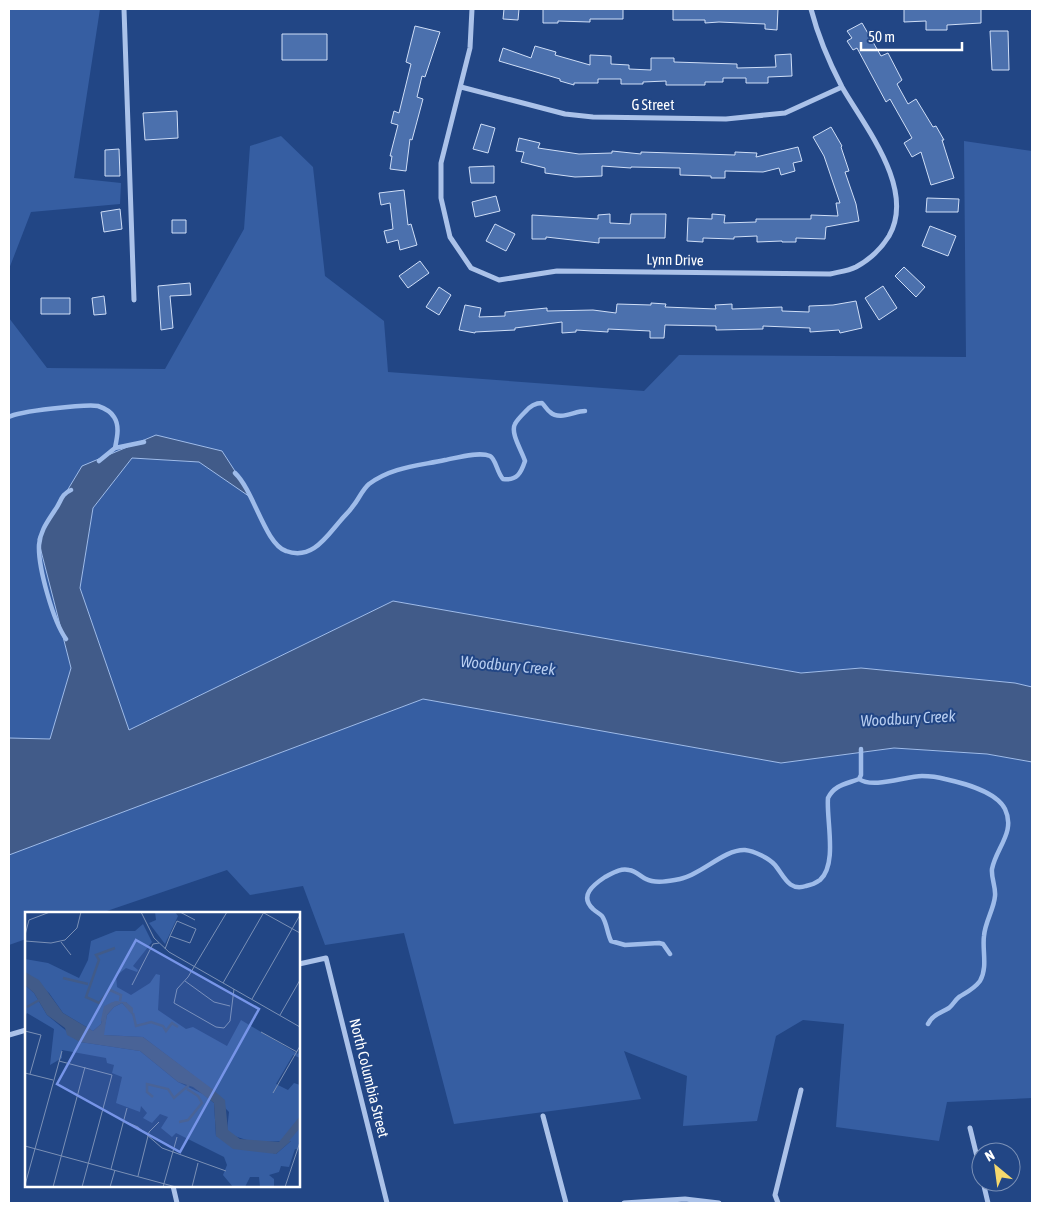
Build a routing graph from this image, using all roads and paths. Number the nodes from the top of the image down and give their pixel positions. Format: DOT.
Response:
graph roads {
  1 [pos="124,9"];
  2 [pos="472,9"];
  3 [pos="811,9"];
  4 [pos="460,87"];
  5 [pos="842,87"];
  6 [pos="134,300"];
  7 [pos="300,964"];
  8 [pos="25,1030"];
  9 [pos="9,1035"];
  10 [pos="800,1090"];
  11 [pos="543,1116"];
  12 [pos="970,1128"];
  13 [pos="973,1142"];
  14 [pos="173,1187"];
  15 [pos="177,1203"];
  16 [pos="387,1203"];
  17 [pos="566,1203"];
  18 [pos="624,1203"];
  19 [pos="719,1203"];
  20 [pos="778,1203"];
  1 -- 6 [label="street"];
  2 -- 4 [label="street, Lynn Drive"];
  3 -- 5 [label="street, Lynn Drive"];
  4 -- 5 [label="street, G Street"];
  4 -- 5 [label="street, Lynn Drive"];
  7 -- 16 [label="street, North Columbia Street"];
  8 -- 9 [label="street"];
  10 -- 20 [label="street"];
  11 -- 17 [label="street"];
  12 -- 13 [label="street"];
  14 -- 15 [label="street"];
  18 -- 19 [label="street"];
}
